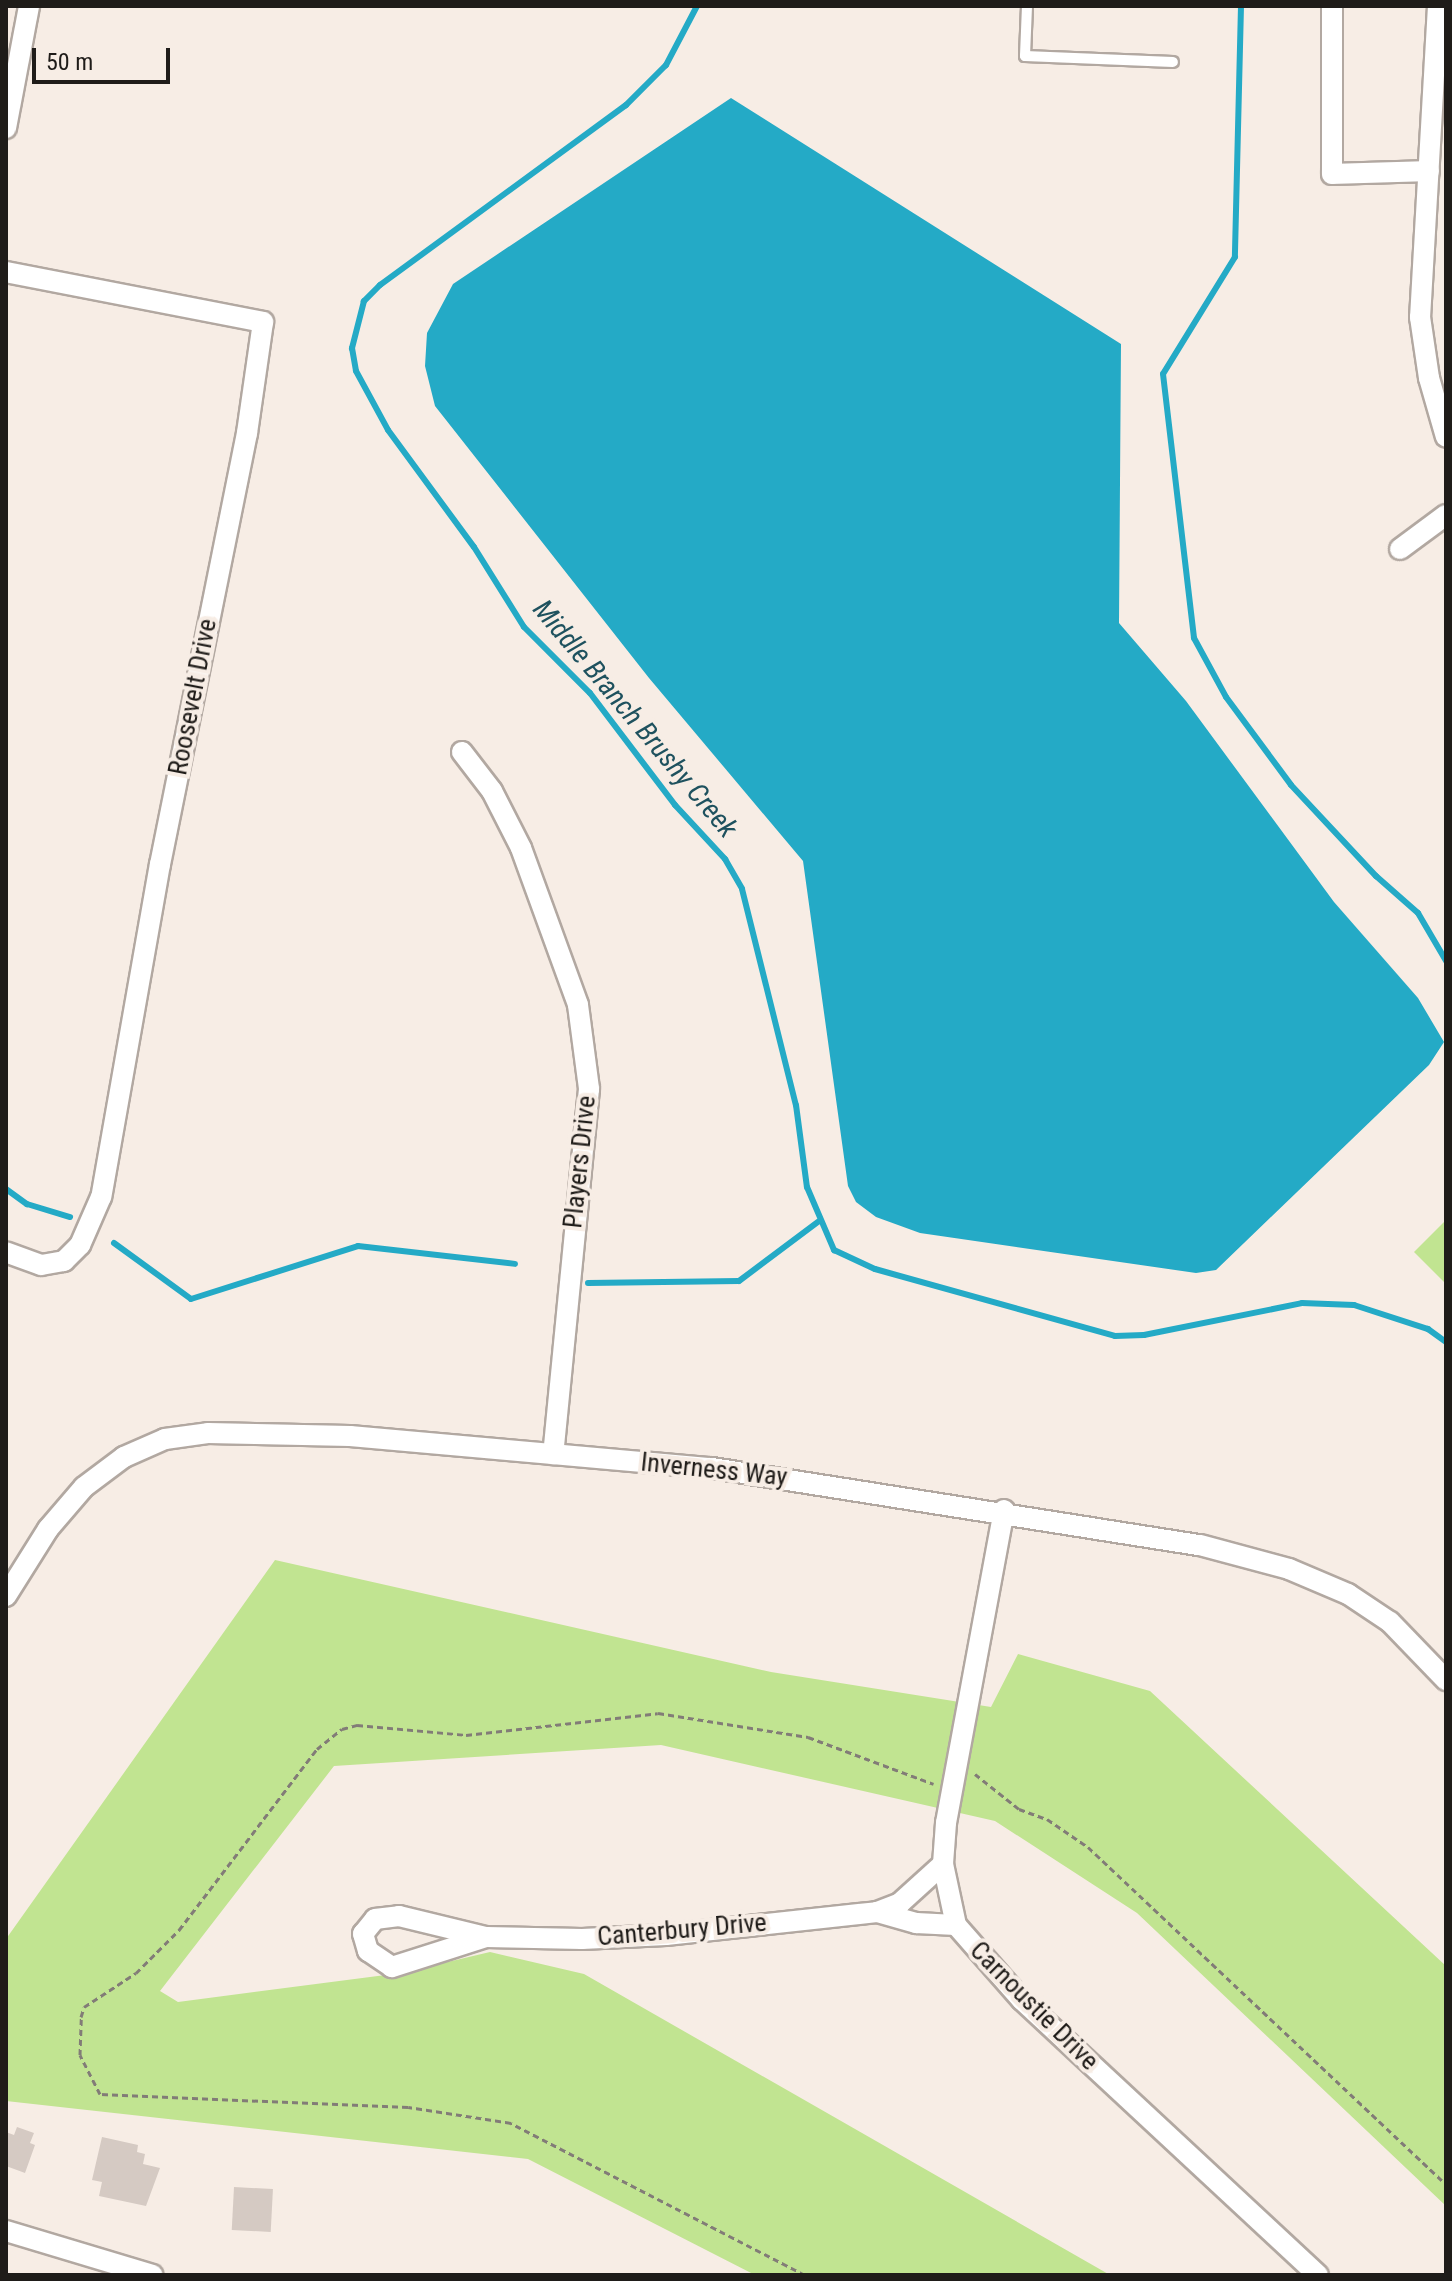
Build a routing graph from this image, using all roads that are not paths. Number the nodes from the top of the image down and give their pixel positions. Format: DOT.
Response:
graph roads {
  1 [pos="29,6"];
  2 [pos="1027,6"];
  3 [pos="1332,6"];
  4 [pos="1438,6"];
  5 [pos="1440,49"];
  6 [pos="1173,62"];
  7 [pos="6,128"];
  8 [pos="1429,171"];
  9 [pos="6,272"];
  10 [pos="1446,437"];
  11 [pos="1446,515"];
  12 [pos="1400,549"];
  13 [pos="462,752"];
  14 [pos="6,1252"];
  15 [pos="553,1454"];
  16 [pos="1004,1510"];
  17 [pos="6,1596"];
  18 [pos="1446,1680"];
  19 [pos="943,1864"];
  20 [pos="877,1912"];
  21 [pos="956,1925"];
  22 [pos="486,1937"];
  23 [pos="6,2231"];
  24 [pos="153,2275"];
  25 [pos="1318,2275"];
  1 -- 7 [label="street"];
  2 -- 6 [label="lane"];
  3 -- 8 [label="street"];
  4 -- 5 [label="street"];
  5 -- 8 [label="street"];
  8 -- 10 [label="street"];
  9 -- 14 [label="street, Roosevelt Drive"];
  11 -- 12 [label="street"];
  13 -- 15 [label="street, Players Drive"];
  15 -- 16 [label="street, Inverness Way"];
  15 -- 17 [label="street, Inverness Way"];
  16 -- 18 [label="street, Inverness Way"];
  16 -- 19 [label="street, Carnoustie Drive"];
  19 -- 20 [label="street, Canterbury Drive"];
  19 -- 21 [label="street, Carnoustie Drive"];
  20 -- 21 [label="street, Canterbury Drive"];
  20 -- 22 [label="street, Canterbury Drive"];
  21 -- 25 [label="street, Carnoustie Drive"];
  22 -- 22 [label="street, Canterbury Drive"];
  23 -- 24 [label="street"];
}
